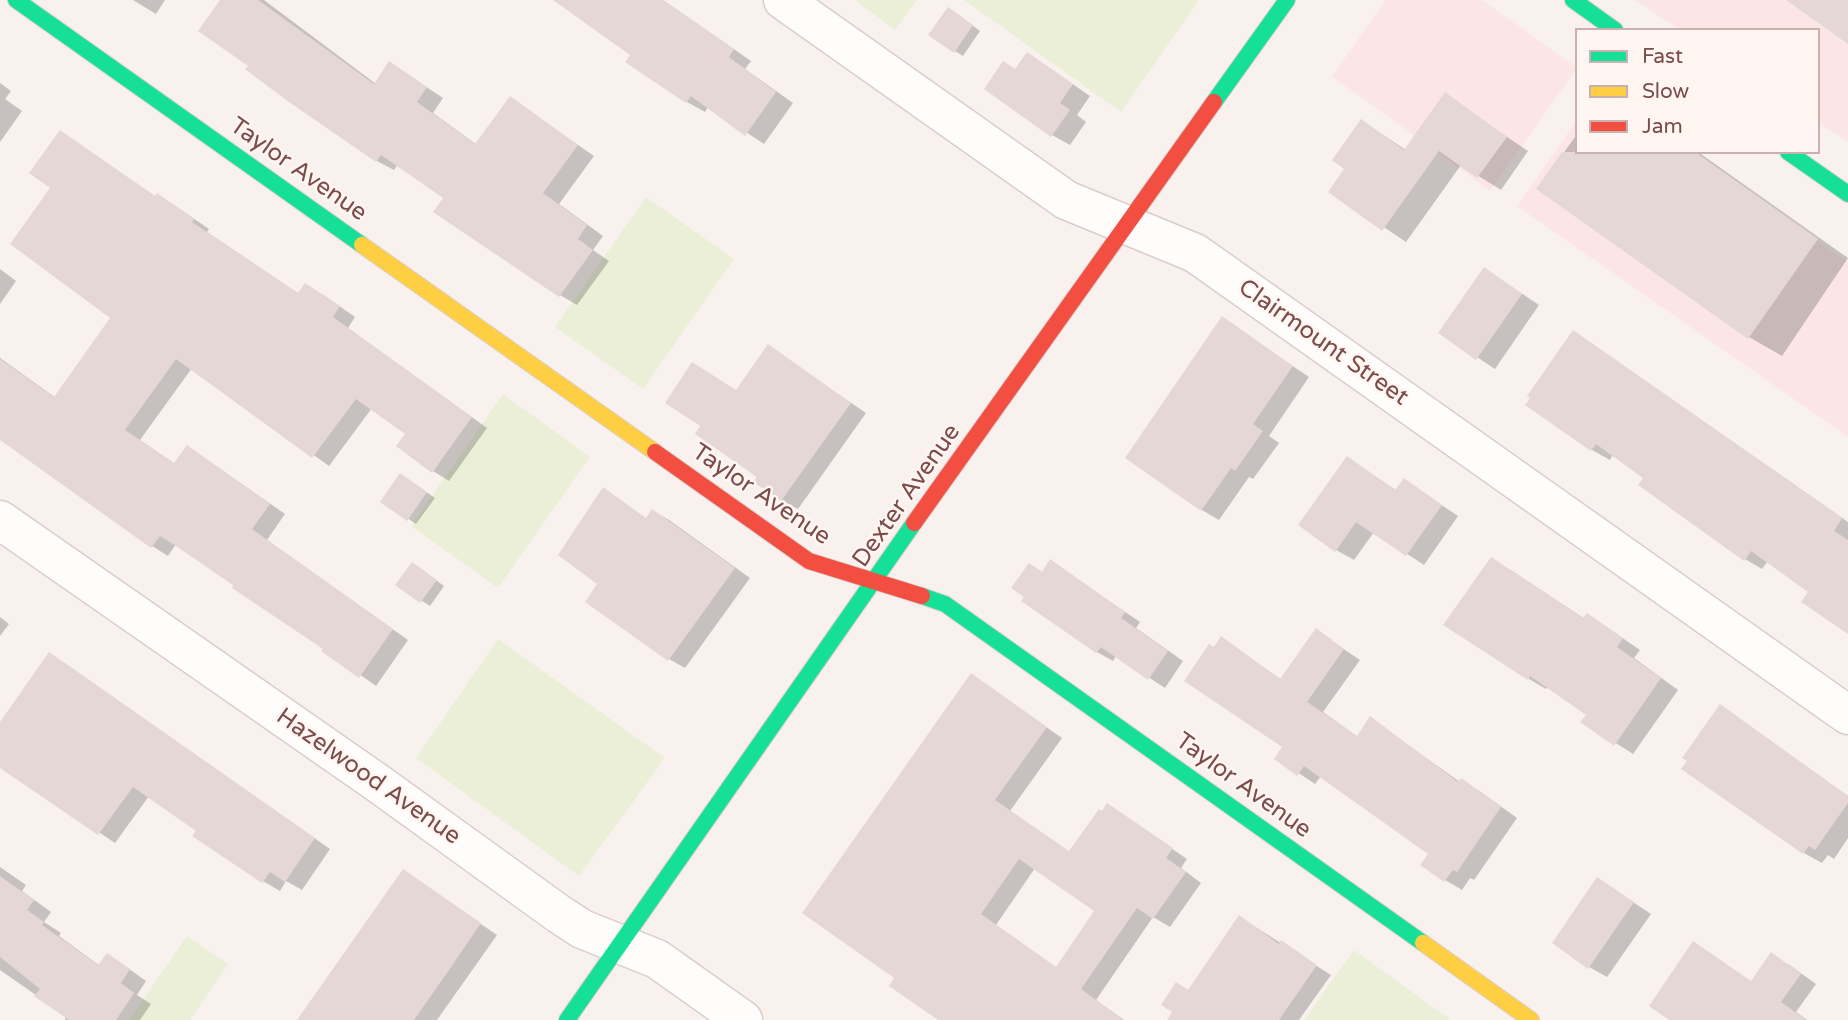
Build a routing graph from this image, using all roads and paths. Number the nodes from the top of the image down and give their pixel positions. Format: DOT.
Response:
graph roads {
  1 [pos="16,0"];
  2 [pos="782,0"];
  3 [pos="1287,0"];
  4 [pos="1573,0"];
  5 [pos="1612,28"];
  6 [pos="1791,154"];
  7 [pos="1848,194"];
  8 [pos="1127,224"];
  9 [pos="0,520"];
  10 [pos="876,580"];
  11 [pos="1848,715"];
  12 [pos="621,946"];
  13 [pos="567,1020"];
  14 [pos="743,1020"];
  15 [pos="1531,1020"];
  1 -- 10 [label="street, Taylor Avenue"];
  2 -- 8 [label="street, Clairmount Street"];
  3 -- 8 [label="street, Dexter Avenue"];
  4 -- 5 [label="street"];
  6 -- 7 [label="street"];
  8 -- 10 [label="street, Dexter Avenue"];
  8 -- 11 [label="street, Clairmount Street"];
  9 -- 12 [label="street, Hazelwood Avenue"];
  10 -- 12 [label="street, Dexter Avenue"];
  10 -- 15 [label="street, Taylor Avenue"];
  12 -- 13 [label="street, Dexter Avenue"];
  12 -- 14 [label="street, Hazelwood Avenue"];
}
